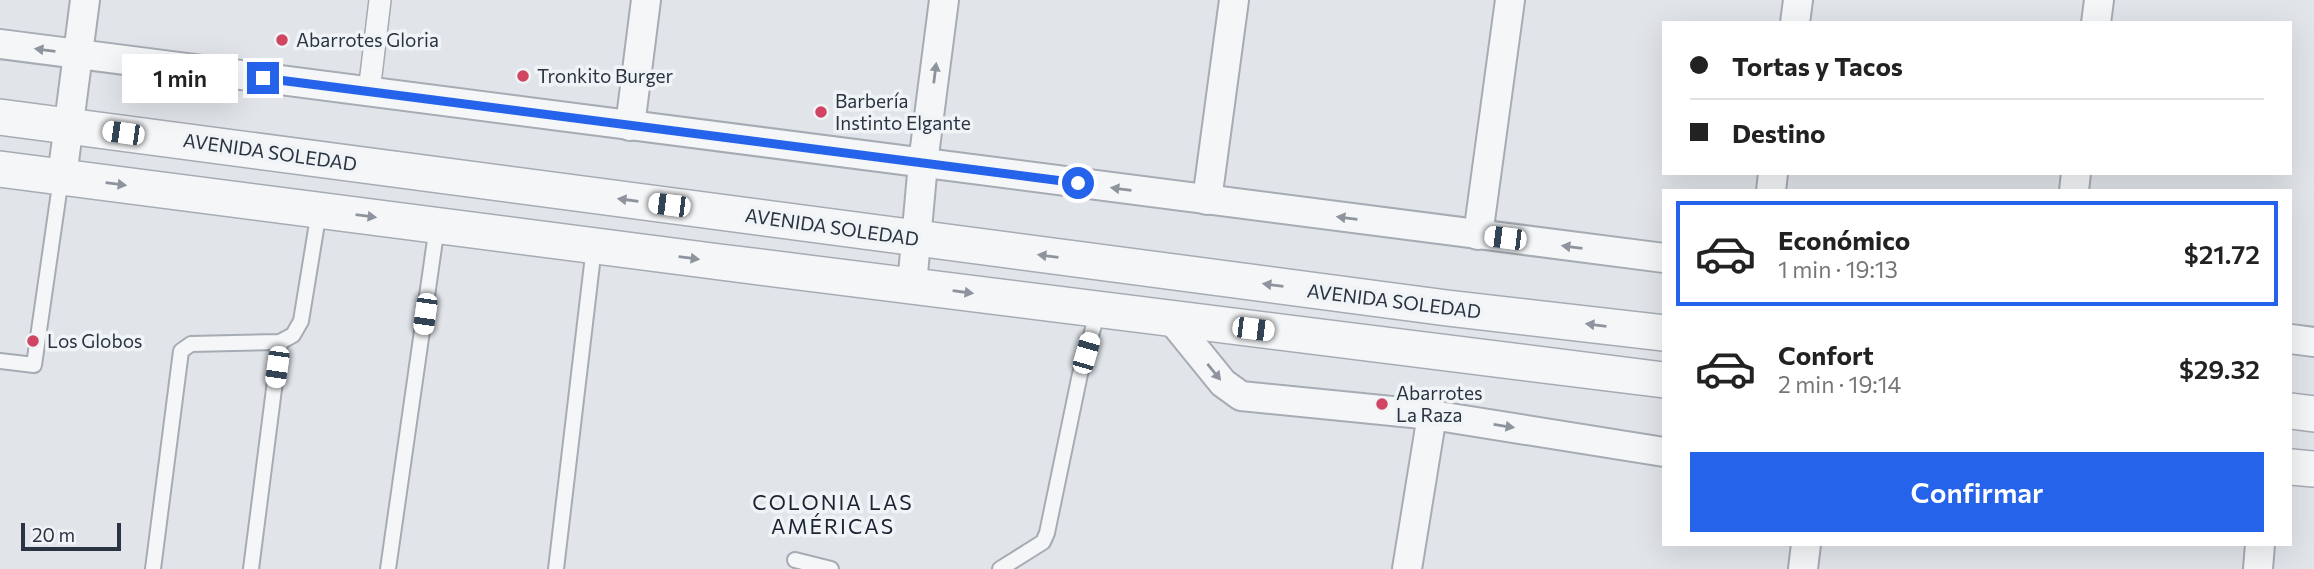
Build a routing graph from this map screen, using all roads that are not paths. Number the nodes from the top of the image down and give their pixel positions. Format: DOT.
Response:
graph roads {
  1 [pos="85,0"];
  2 [pos="380,0"];
  3 [pos="646,0"];
  4 [pos="944,0"];
  5 [pos="1234,0"];
  6 [pos="1510,0"];
  7 [pos="1798,0"];
  8 [pos="2099,0"];
  9 [pos="1795,21"];
  10 [pos="2096,21"];
  11 [pos="0,44"];
  12 [pos="78,54"];
  13 [pos="369,92"];
  14 [pos="0,117"];
  15 [pos="68,126"];
  16 [pos="630,126"];
  17 [pos="923,163"];
  18 [pos="0,169"];
  19 [pos="62,177"];
  20 [pos="1207,200"];
  21 [pos="320,210"];
  22 [pos="437,225"];
  23 [pos="1478,235"];
  24 [pos="915,238"];
  25 [pos="595,246"];
  26 [pos="1662,258"];
  27 [pos="912,285"];
  28 [pos="1098,309"];
  29 [pos="1171,319"];
  30 [pos="1662,333"];
  31 [pos="2292,339"];
  32 [pos="281,342"];
  33 [pos="2314,342"];
  34 [pos="0,361"];
  35 [pos="1662,380"];
  36 [pos="2292,411"];
  37 [pos="2314,414"];
  38 [pos="1432,415"];
  39 [pos="1662,452"];
  40 [pos="2292,467"];
  41 [pos="2314,469"];
  42 [pos="1806,546"];
  43 [pos="2260,546"];
  44 [pos="795,560"];
  45 [pos="153,569"];
  46 [pos="251,569"];
  47 [pos="388,569"];
  48 [pos="556,569"];
  49 [pos="831,569"];
  50 [pos="1000,569"];
  51 [pos="1407,569"];
  52 [pos="1803,569"];
  53 [pos="2258,569"];
  1 -- 12 [label="street"];
  2 -- 13 [label="street"];
  3 -- 16 [label="street"];
  17 -- 4 [label="street, one-way"];
  5 -- 20 [label="street"];
  6 -- 23 [label="street"];
  7 -- 9 [label="street"];
  8 -- 10 [label="street"];
  12 -- 11 [label="street, one-way"];
  12 -- 13 [label="street"];
  12 -- 15 [label="street"];
  13 -- 16 [label="street"];
  14 -- 15 [label="street, AVENIDA SOLEDAD"];
  15 -- 19 [label="street"];
  24 -- 15 [label="street, AVENIDA SOLEDAD, one-way"];
  16 -- 17 [label="street"];
  20 -- 17 [label="street, one-way"];
  17 -- 24 [label="street"];
  18 -- 19 [label="street"];
  19 -- 21 [label="street, one-way"];
  19 -- 34 [label="lane"];
  23 -- 20 [label="street, one-way"];
  21 -- 22 [label="street, one-way"];
  21 -- 32 [label="lane"];
  22 -- 25 [label="street"];
  22 -- 47 [label="lane"];
  26 -- 23 [label="street, one-way"];
  24 -- 27 [label="street"];
  30 -- 24 [label="street, AVENIDA SOLEDAD, one-way"];
  25 -- 27 [label="street, one-way"];
  25 -- 48 [label="lane"];
  27 -- 28 [label="street, one-way"];
  28 -- 29 [label="street"];
  28 -- 50 [label="lane"];
  29 -- 35 [label="street"];
  29 -- 38 [label="street, one-way"];
  31 -- 33 [label="street"];
  32 -- 45 [label="lane"];
  32 -- 46 [label="lane"];
  36 -- 37 [label="street"];
  38 -- 39 [label="street, one-way"];
  38 -- 51 [label="street"];
  40 -- 41 [label="street"];
  42 -- 52 [label="street"];
  43 -- 53 [label="street"];
  44 -- 49 [label="lane"];
}
